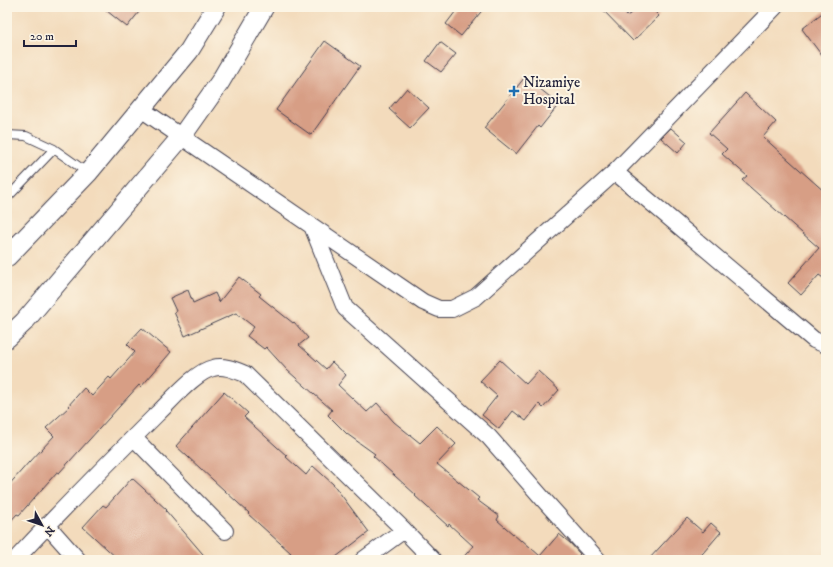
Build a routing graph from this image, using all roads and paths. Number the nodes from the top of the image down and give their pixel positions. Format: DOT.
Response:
graph roads {
  1 [pos="216,7"];
  2 [pos="264,7"];
  3 [pos="775,7"];
  4 [pos="141,109"];
  5 [pos="7,135"];
  6 [pos="182,136"];
  7 [pos="54,149"];
  8 [pos="615,172"];
  9 [pos="88,173"];
  10 [pos="7,198"];
  11 [pos="312,226"];
  12 [pos="7,257"];
  13 [pos="7,338"];
  14 [pos="826,345"];
  15 [pos="134,438"];
  16 [pos="47,525"];
  17 [pos="404,530"];
  18 [pos="225,531"];
  19 [pos="15,560"];
  20 [pos="78,560"];
  21 [pos="364,560"];
  22 [pos="433,560"];
  23 [pos="598,560"];
  1 -- 4 [label="street"];
  2 -- 6 [label="street"];
  3 -- 8 [label="street"];
  4 -- 6 [label="street"];
  4 -- 9 [label="street"];
  5 -- 7 [label="lane"];
  6 -- 11 [label="street"];
  6 -- 13 [label="street"];
  7 -- 9 [label="lane"];
  7 -- 10 [label="lane"];
  8 -- 11 [label="street"];
  8 -- 14 [label="street"];
  9 -- 12 [label="street"];
  11 -- 23 [label="street"];
  15 -- 16 [label="street"];
  15 -- 17 [label="street"];
  15 -- 18 [label="street"];
  16 -- 19 [label="street"];
  16 -- 20 [label="street"];
  17 -- 21 [label="street"];
  17 -- 22 [label="street"];
}
